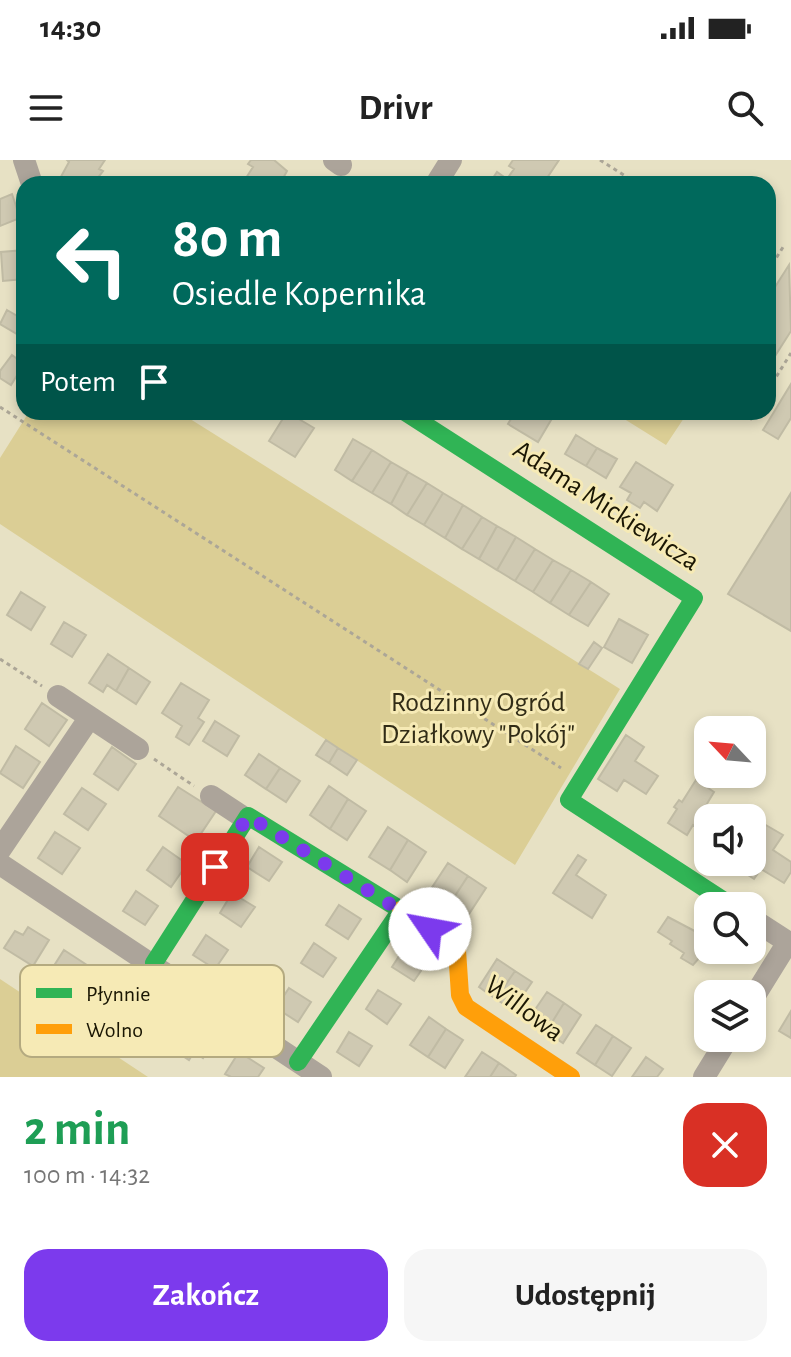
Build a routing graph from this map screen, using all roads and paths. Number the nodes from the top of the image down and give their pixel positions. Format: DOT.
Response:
graph roads {
  1 [pos="600,160"];
  2 [pos="625,176"];
  3 [pos="785,244"];
  4 [pos="776,258"];
  5 [pos="791,353"];
  6 [pos="776,377"];
  7 [pos="20,420"];
  8 [pos="417,420"];
  9 [pos="0,659"];
  10 [pos="58,696"];
  11 [pos="90,717"];
  12 [pos="138,749"];
  13 [pos="581,781"];
  14 [pos="211,796"];
  15 [pos="246,819"];
  16 [pos="0,850"];
  17 [pos="0,864"];
  18 [pos="710,892"];
  19 [pos="401,910"];
  20 [pos="766,928"];
  21 [pos="790,943"];
  22 [pos="154,963"];
  23 [pos="157,965"];
  24 [pos="765,980"];
  25 [pos="284,1052"];
  26 [pos="720,1052"];
  27 [pos="298,1062"];
  28 [pos="321,1077"];
  29 [pos="571,1077"];
  30 [pos="704,1077"];
  1 -- 2 [label="path"];
  3 -- 4 [label="path"];
  5 -- 6 [label="path"];
  7 -- 13 [label="path"];
  8 -- 13 [label="street, Adama Mickiewicza"];
  9 -- 10 [label="path"];
  10 -- 11 [label="street"];
  11 -- 12 [label="street"];
  11 -- 16 [label="street"];
  12 -- 14 [label="path"];
  13 -- 18 [label="street"];
  14 -- 15 [label="street"];
  15 -- 19 [label="street, Willowa"];
  15 -- 22 [label="street"];
  17 -- 22 [label="street"];
  19 -- 27 [label="street"];
  19 -- 29 [label="street, Willowa"];
  20 -- 21 [label="street"];
  21 -- 24 [label="street"];
  22 -- 23 [label="street"];
  25 -- 27 [label="street"];
  26 -- 30 [label="street"];
  27 -- 28 [label="street"];
}
